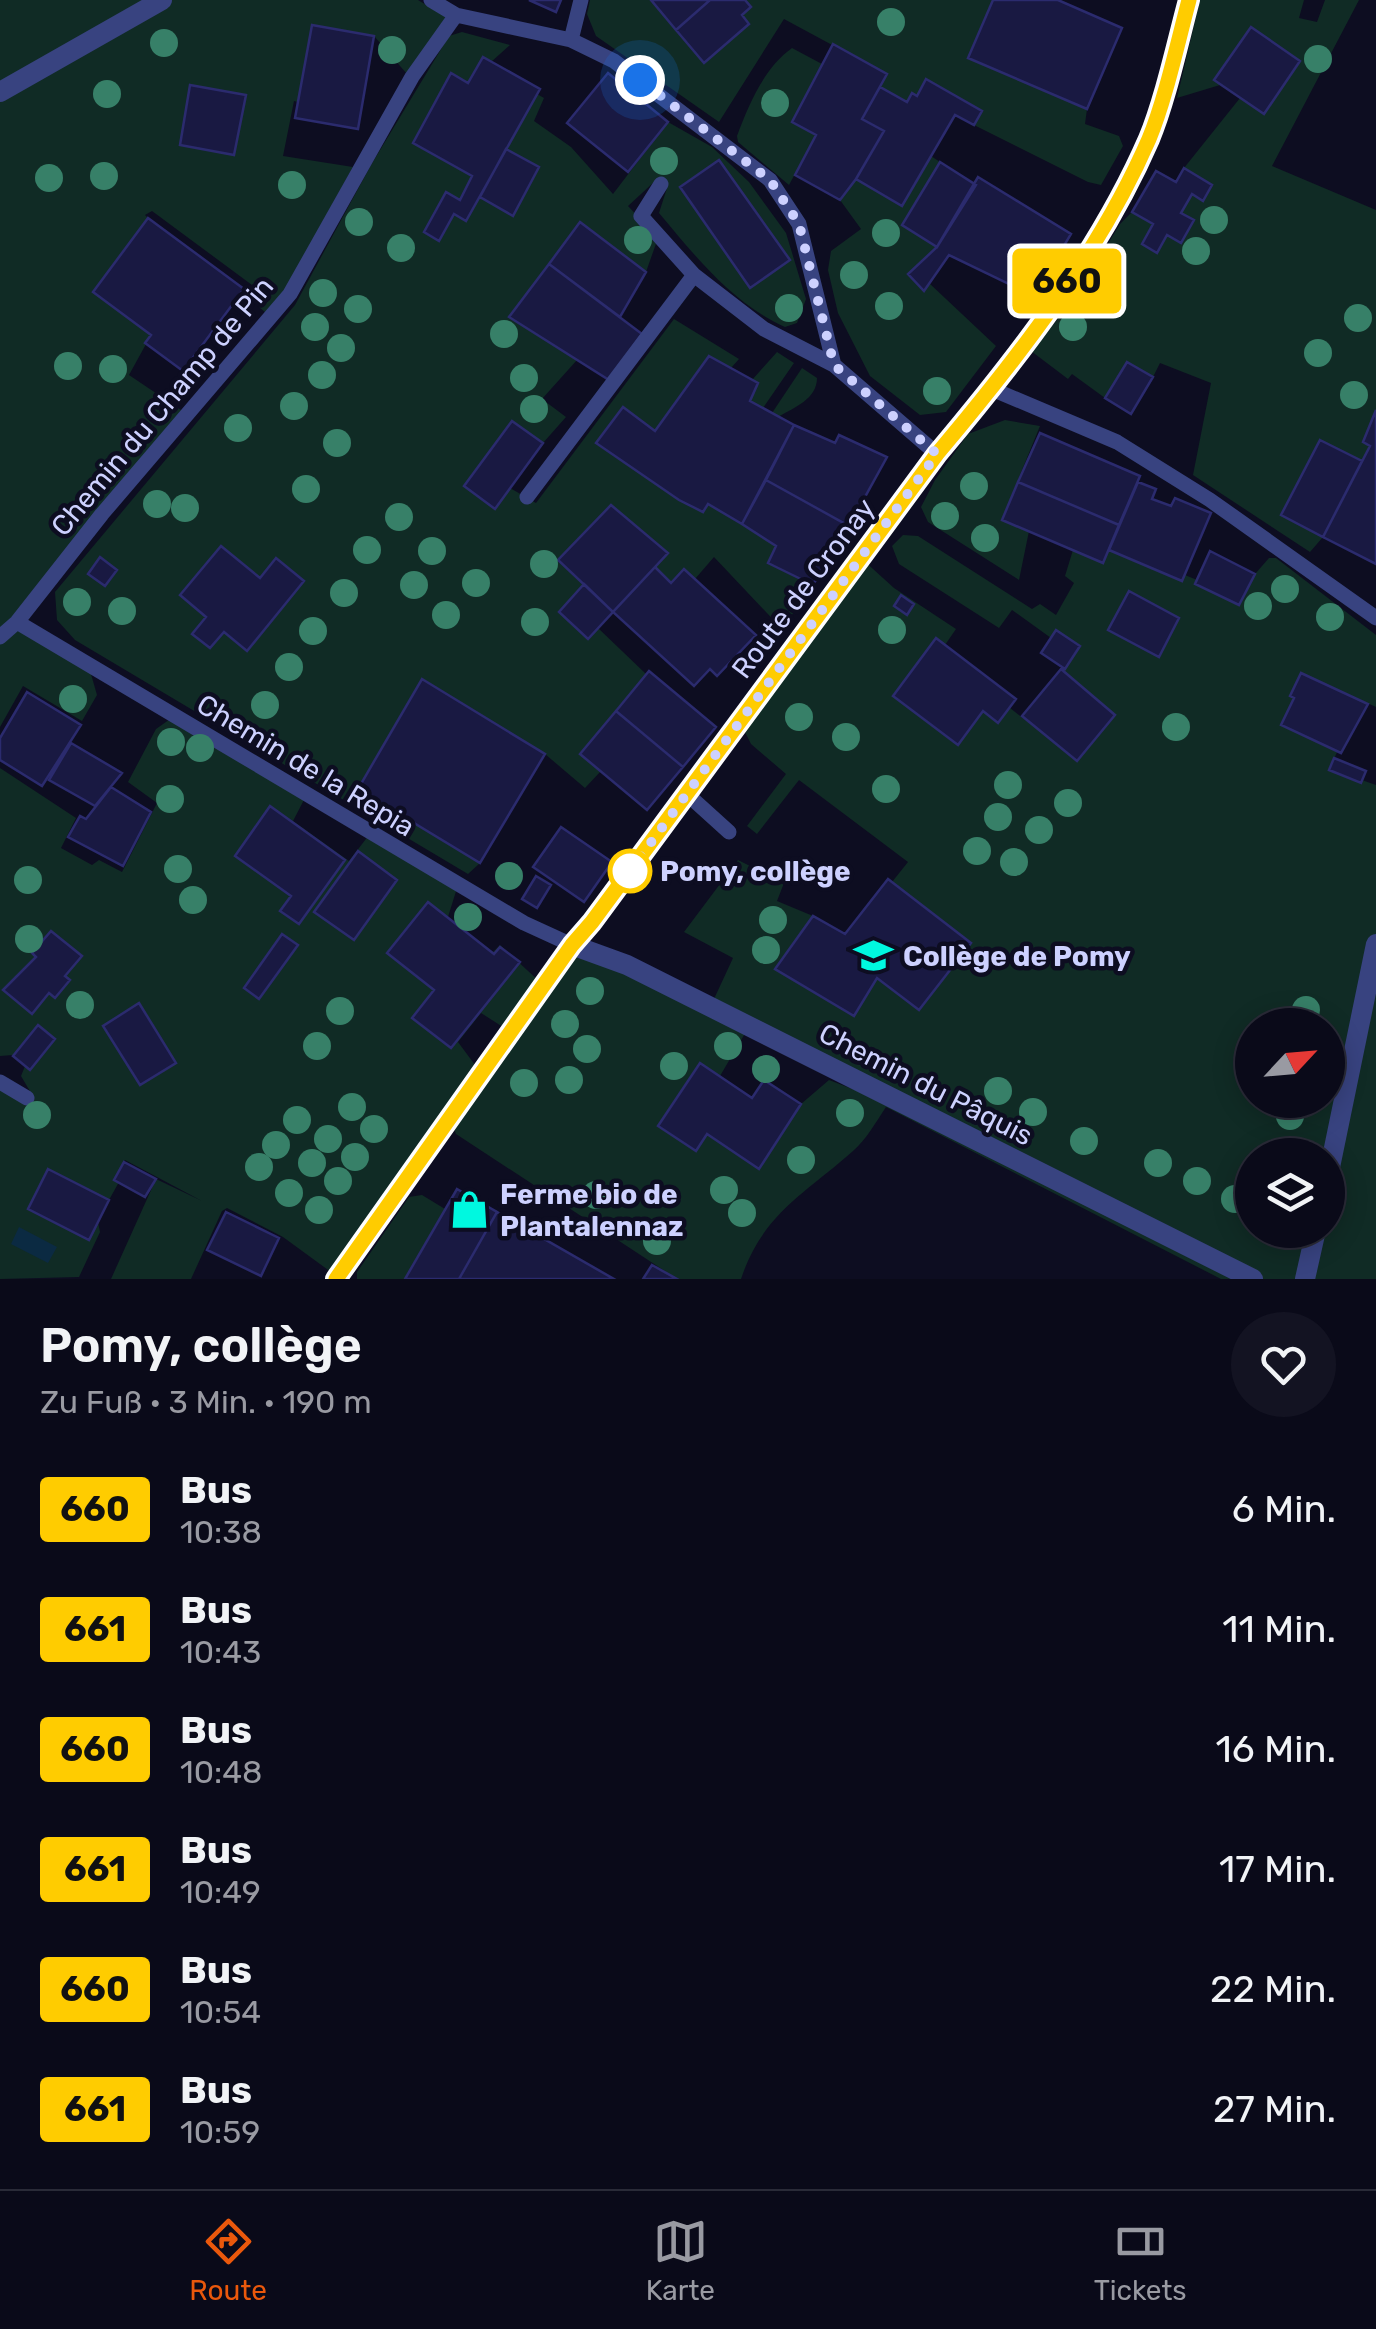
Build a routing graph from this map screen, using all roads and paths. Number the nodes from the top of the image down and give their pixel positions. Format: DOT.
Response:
graph roads {
  1 [pos="162,0"];
  2 [pos="431,0"];
  3 [pos="581,0"];
  4 [pos="1189,0"];
  5 [pos="456,16"];
  6 [pos="571,40"];
  7 [pos="0,92"];
  8 [pos="660,184"];
  9 [pos="694,275"];
  10 [pos="834,365"];
  11 [pos="992,389"];
  12 [pos="937,454"];
  13 [pos="527,497"];
  14 [pos="1376,618"];
  15 [pos="17,622"];
  16 [pos="0,638"];
  17 [pos="687,794"];
  18 [pos="729,832"];
  19 [pos="1376,944"];
  20 [pos="572,945"];
  21 [pos="0,1082"];
  22 [pos="27,1098"];
  23 [pos="1336,1138"];
  24 [pos="1312,1248"];
  25 [pos="336,1279"];
  26 [pos="1253,1279"];
  27 [pos="1305,1279"];
  1 -- 7 [label="street"];
  2 -- 5 [label="lane"];
  3 -- 6 [label="lane"];
  4 -- 11 [label="street, Route de Cronay"];
  5 -- 6 [label="lane"];
  5 -- 15 [label="lane, Chemin du Champ de Pin"];
  6 -- 10 [label="lane"];
  8 -- 9 [label="lane"];
  9 -- 10 [label="lane"];
  9 -- 13 [label="lane"];
  10 -- 12 [label="lane"];
  11 -- 12 [label="street, Route de Cronay"];
  11 -- 14 [label="lane"];
  12 -- 17 [label="street, Route de Cronay"];
  15 -- 16 [label="lane, Chemin du Champ de Pin"];
  15 -- 20 [label="lane, Chemin de la Repia"];
  17 -- 18 [label="lane"];
  17 -- 20 [label="street, Route de Cronay"];
  19 -- 23 [label="street"];
  20 -- 25 [label="street, Route de Cronay"];
  20 -- 26 [label="street, Chemin du Pâquis"];
  21 -- 22 [label="lane"];
  24 -- 27 [label="street"];
}
